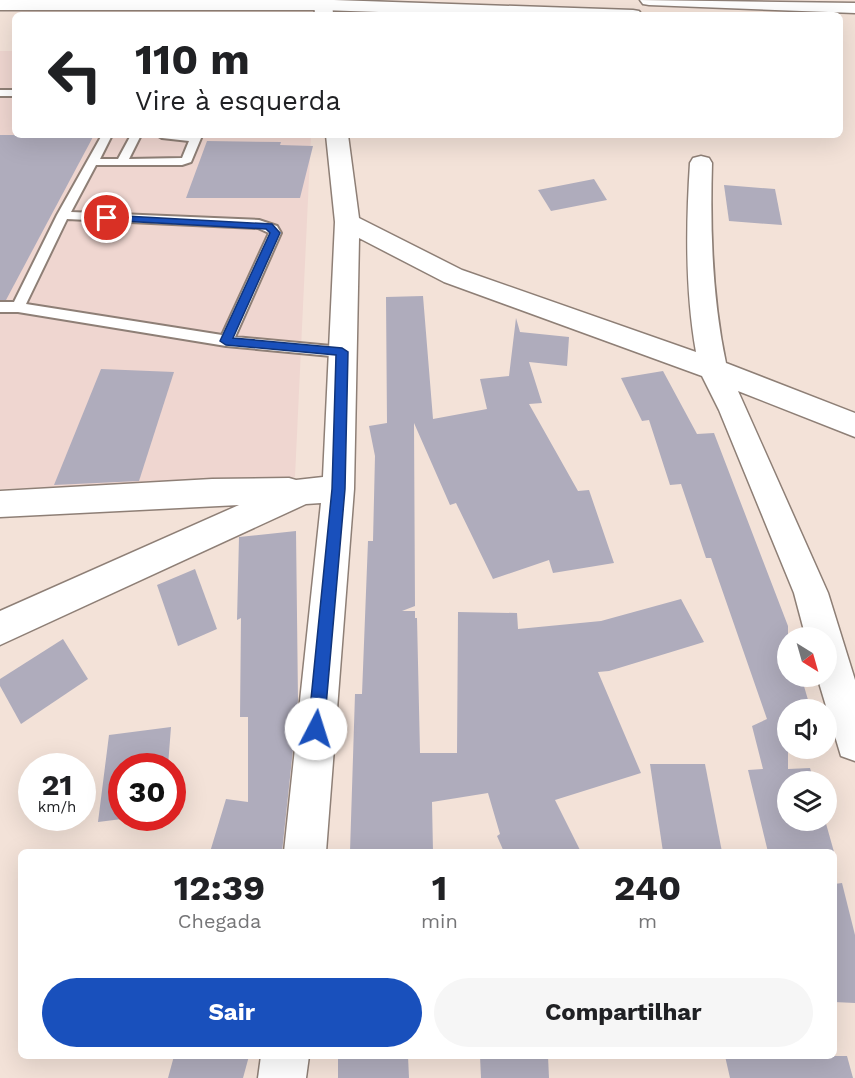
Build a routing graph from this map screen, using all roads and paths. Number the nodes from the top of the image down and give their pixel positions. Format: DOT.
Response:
graph roads {
  1 [pos="649,0"];
  2 [pos="768,2"];
  3 [pos="0,5"];
  4 [pos="249,5"];
  5 [pos="388,6"];
  6 [pos="330,7"];
  7 [pos="855,8"];
  8 [pos="283,12"];
  9 [pos="369,12"];
  10 [pos="551,12"];
  11 [pos="105,138"];
  12 [pos="134,138"];
  13 [pos="195,138"];
  14 [pos="337,138"];
  15 [pos="93,162"];
  16 [pos="122,162"];
  17 [pos="701,163"];
  18 [pos="63,215"];
  19 [pos="347,222"];
  20 [pos="0,307"];
  21 [pos="18,307"];
  22 [pos="226,341"];
  23 [pos="342,352"];
  24 [pos="713,369"];
  25 [pos="855,425"];
  26 [pos="338,489"];
  27 [pos="303,491"];
  28 [pos="0,504"];
  29 [pos="821,627"];
  30 [pos="0,629"];
  31 [pos="837,682"];
  32 [pos="855,742"];
  33 [pos="305,849"];
  34 [pos="285,1059"];
  35 [pos="282,1078"];
  1 -- 2 [label="street"];
  2 -- 7 [label="street"];
  3 -- 4 [label="street"];
  4 -- 6 [label="street"];
  4 -- 8 [label="street"];
  5 -- 6 [label="street"];
  5 -- 9 [label="street"];
  5 -- 10 [label="street"];
  11 -- 15 [label="lane"];
  12 -- 16 [label="lane"];
  13 -- 16 [label="lane"];
  14 -- 19 [label="street"];
  15 -- 16 [label="lane"];
  15 -- 18 [label="lane"];
  17 -- 24 [label="street"];
  18 -- 21 [label="lane"];
  18 -- 22 [label="lane"];
  19 -- 23 [label="street"];
  19 -- 24 [label="street"];
  20 -- 21 [label="lane"];
  21 -- 22 [label="lane"];
  22 -- 23 [label="lane"];
  23 -- 26 [label="street"];
  24 -- 25 [label="street"];
  24 -- 29 [label="street"];
  26 -- 27 [label="street"];
  26 -- 33 [label="street"];
  27 -- 28 [label="street"];
  27 -- 30 [label="street"];
  31 -- 32 [label="street"];
  34 -- 35 [label="street"];
}
